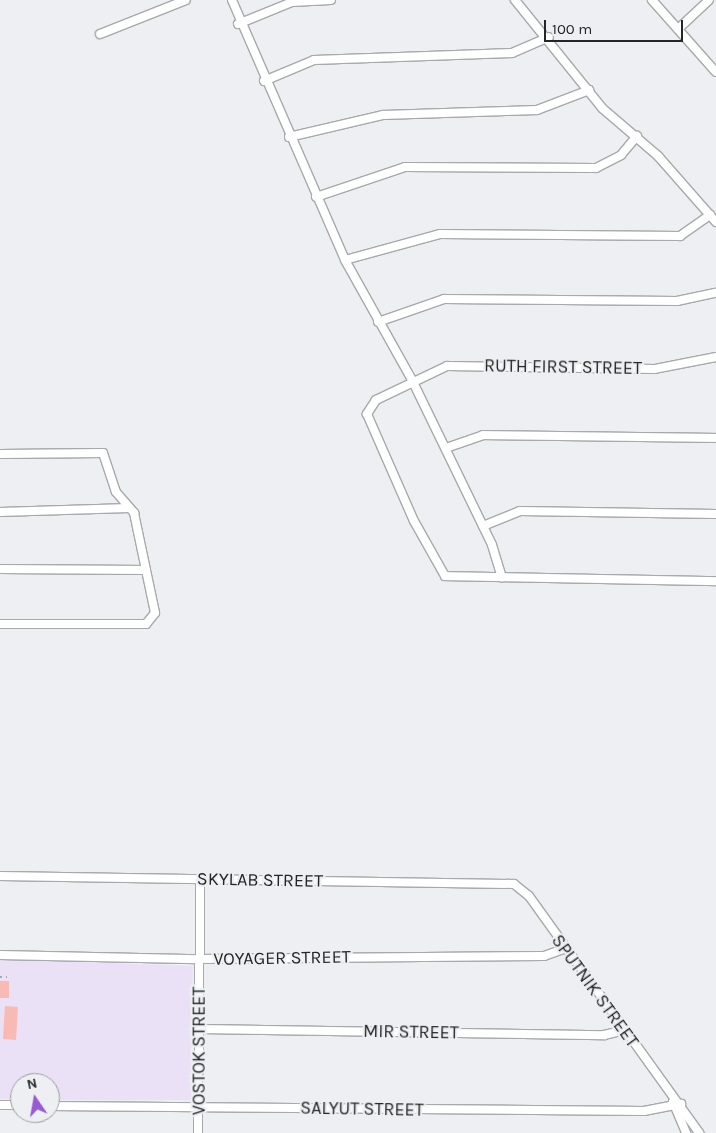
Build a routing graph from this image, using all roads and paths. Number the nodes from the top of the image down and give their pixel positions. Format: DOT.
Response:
graph roads {
  1 [pos="186,0"];
  2 [pos="232,0"];
  3 [pos="331,0"];
  4 [pos="515,0"];
  5 [pos="652,0"];
  6 [pos="709,0"];
  7 [pos="238,24"];
  8 [pos="678,29"];
  9 [pos="100,34"];
  10 [pos="549,37"];
  11 [pos="716,72"];
  12 [pos="264,81"];
  13 [pos="589,90"];
  14 [pos="637,136"];
  15 [pos="289,137"];
  16 [pos="316,196"];
  17 [pos="710,215"];
  18 [pos="716,222"];
  19 [pos="345,260"];
  20 [pos="716,293"];
  21 [pos="378,322"];
  22 [pos="716,357"];
  23 [pos="412,380"];
  24 [pos="716,438"];
  25 [pos="446,448"];
  26 [pos="0,454"];
  27 [pos="130,508"];
  28 [pos="0,512"];
  29 [pos="716,514"];
  30 [pos="483,526"];
  31 [pos="0,568"];
  32 [pos="146,570"];
  33 [pos="502,578"];
  34 [pos="716,581"];
  35 [pos="0,624"];
  36 [pos="0,876"];
  37 [pos="200,879"];
  38 [pos="520,887"];
  39 [pos="563,949"];
  40 [pos="0,955"];
  41 [pos="199,959"];
  42 [pos="0,977"];
  43 [pos="7,977"];
  44 [pos="200,1029"];
  45 [pos="622,1031"];
  46 [pos="678,1105"];
  47 [pos="60,1106"];
  48 [pos="198,1107"];
  49 [pos="198,1133"];
  50 [pos="686,1133"];
  51 [pos="699,1133"];
  1 -- 9 [label="street"];
  2 -- 7 [label="street"];
  3 -- 7 [label="street"];
  4 -- 10 [label="street"];
  5 -- 8 [label="street"];
  6 -- 8 [label="street"];
  7 -- 12 [label="street"];
  8 -- 11 [label="street"];
  10 -- 12 [label="street"];
  10 -- 13 [label="street"];
  12 -- 15 [label="street"];
  13 -- 14 [label="street"];
  13 -- 15 [label="street"];
  14 -- 16 [label="street"];
  14 -- 17 [label="street"];
  15 -- 16 [label="street"];
  16 -- 19 [label="street"];
  17 -- 18 [label="street"];
  17 -- 19 [label="street"];
  19 -- 21 [label="street"];
  20 -- 21 [label="street"];
  21 -- 23 [label="street"];
  22 -- 23 [label="street, RUTH FIRST STREET"];
  23 -- 25 [label="street"];
  23 -- 33 [label="street, RUTH FIRST STREET"];
  24 -- 25 [label="street"];
  25 -- 30 [label="street"];
  26 -- 27 [label="street"];
  27 -- 28 [label="street"];
  27 -- 32 [label="street"];
  29 -- 30 [label="street"];
  30 -- 33 [label="street"];
  31 -- 32 [label="street"];
  32 -- 35 [label="street"];
  33 -- 34 [label="street"];
  36 -- 37 [label="street, SKYLAB STREET"];
  37 -- 38 [label="street, SKYLAB STREET"];
  37 -- 41 [label="street, VOSTOK STREET"];
  38 -- 39 [label="street, SPUTNIK STREET"];
  39 -- 41 [label="street, VOYAGER STREET"];
  39 -- 45 [label="street, SPUTNIK STREET"];
  40 -- 41 [label="street, VOYAGER STREET"];
  41 -- 44 [label="street, VOSTOK STREET"];
  42 -- 43 [label="path"];
  44 -- 45 [label="street, MIR STREET"];
  44 -- 48 [label="street, VOSTOK STREET"];
  45 -- 46 [label="street, SPUTNIK STREET"];
  46 -- 48 [label="street, SALYUT STREET"];
  46 -- 50 [label="street, SPUTNIK STREET"];
  46 -- 51 [label="street, SPUTNIK STREET"];
  47 -- 48 [label="street, SALYUT STREET"];
  48 -- 49 [label="street, VOSTOK STREET"];
}
